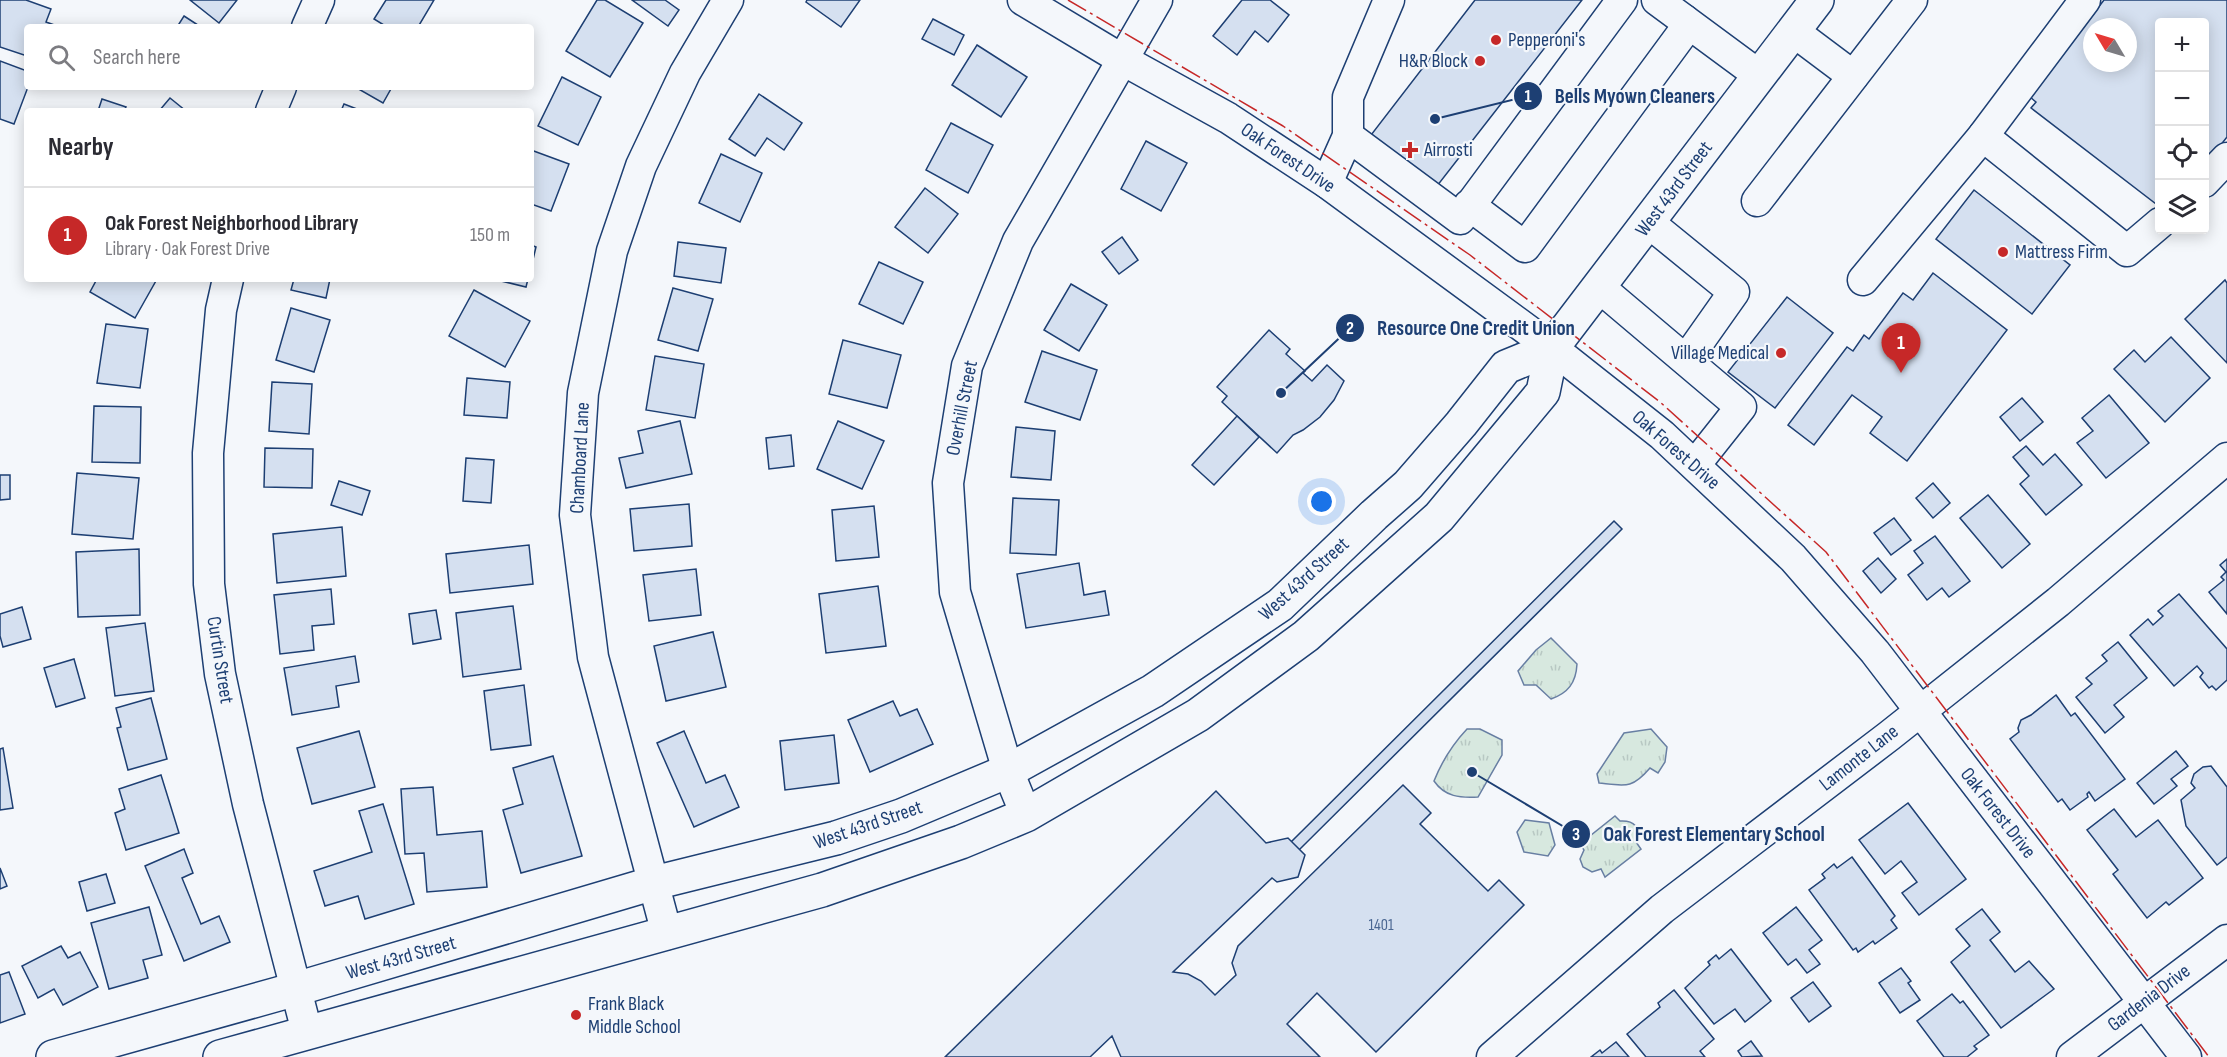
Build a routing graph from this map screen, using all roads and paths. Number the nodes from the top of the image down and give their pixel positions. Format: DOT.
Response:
graph roads {
  1 [pos="319,0"];
  2 [pos="728,0"];
  3 [pos="1023,0"];
  4 [pos="1157,0"];
  5 [pos="1389,0"];
  6 [pos="1622,0"];
  7 [pos="1658,0"];
  8 [pos="1816,0"];
  9 [pos="1912,0"];
  10 [pos="2085,0"];
  11 [pos="1684,20"];
  12 [pos="308,24"];
  13 [pos="1793,31"];
  14 [pos="1123,60"];
  15 [pos="1760,76"];
  16 [pos="1853,76"];
  17 [pos="280,90"];
  18 [pos="272,108"];
  19 [pos="1348,136"];
  20 [pos="1983,136"];
  21 [pos="2227,158"];
  22 [pos="2207,180"];
  23 [pos="1327,183"];
  24 [pos="1757,201"];
  25 [pos="1465,212"];
  26 [pos="1648,222"];
  27 [pos="2155,227"];
  28 [pos="1430,258"];
  29 [pos="1863,280"];
  30 [pos="227,282"];
  31 [pos="1599,287"];
  32 [pos="1552,348"];
  33 [pos="1686,360"];
  34 [pos="2227,458"];
  35 [pos="1695,465"];
  36 [pos="1918,711"];
  37 [pos="1008,771"];
  38 [pos="1026,814"];
  39 [pos="654,883"];
  40 [pos="667,934"];
  41 [pos="2227,940"];
  42 [pos="296,989"];
  43 [pos="2144,1002"];
  44 [pos="307,1032"];
  45 [pos="53,1057"];
  46 [pos="220,1057"];
  47 [pos="1492,1057"];
  48 [pos="2072,1057"];
  49 [pos="2186,1057"];
  1 -- 12 [label="street"];
  2 -- 39 [label="street, Chamboard Lane"];
  3 -- 14 [label="street, Oak Forest Drive"];
  4 -- 14 [label="street, Overhill Street"];
  5 -- 19 [label="street"];
  6 -- 25 [label="street"];
  7 -- 11 [label="street"];
  8 -- 13 [label="main road, West 43rd Street"];
  9 -- 16 [label="street"];
  10 -- 20 [label="street"];
  11 -- 15 [label="street"];
  11 -- 25 [label="street"];
  13 -- 15 [label="main road, West 43rd Street"];
  13 -- 16 [label="street"];
  14 -- 23 [label="street, Oak Forest Drive"];
  14 -- 37 [label="street, Overhill Street"];
  15 -- 26 [label="main road, West 43rd Street"];
  16 -- 24 [label="street"];
  17 -- 18 [label="street"];
  19 -- 23 [label="street"];
  19 -- 25 [label="street"];
  20 -- 27 [label="street"];
  20 -- 29 [label="street"];
  21 -- 22 [label="street"];
  23 -- 28 [label="street, Oak Forest Drive"];
  25 -- 28 [label="street"];
  26 -- 31 [label="main road, West 43rd Street"];
  26 -- 33 [label="street"];
  28 -- 32 [label="street, Oak Forest Drive"];
  30 -- 42 [label="street, Curtin Street"];
  31 -- 32 [label="main road, West 43rd Street"];
  31 -- 33 [label="street"];
  32 -- 35 [label="street, Oak Forest Drive"];
  32 -- 37 [label="main road, West 43rd Street"];
  32 -- 38 [label="main road, West 43rd Street"];
  33 -- 35 [label="street"];
  34 -- 36 [label="street, Lamonte Lane"];
  35 -- 36 [label="street, Oak Forest Drive"];
  36 -- 43 [label="street, Oak Forest Drive"];
  36 -- 47 [label="street, Lamonte Lane"];
  37 -- 38 [label="street, Overhill Street"];
  37 -- 39 [label="main road, West 43rd Street"];
  38 -- 40 [label="main road, West 43rd Street"];
  39 -- 40 [label="street, Chamboard Lane"];
  39 -- 42 [label="main road, West 43rd Street"];
  40 -- 44 [label="main road, West 43rd Street"];
  41 -- 43 [label="street, Gardenia Drive"];
  42 -- 44 [label="street, Curtin Street"];
  42 -- 45 [label="main road, West 43rd Street"];
  43 -- 48 [label="street, Gardenia Drive"];
  43 -- 49 [label="street, Oak Forest Drive"];
  44 -- 46 [label="main road, West 43rd Street"];
}
